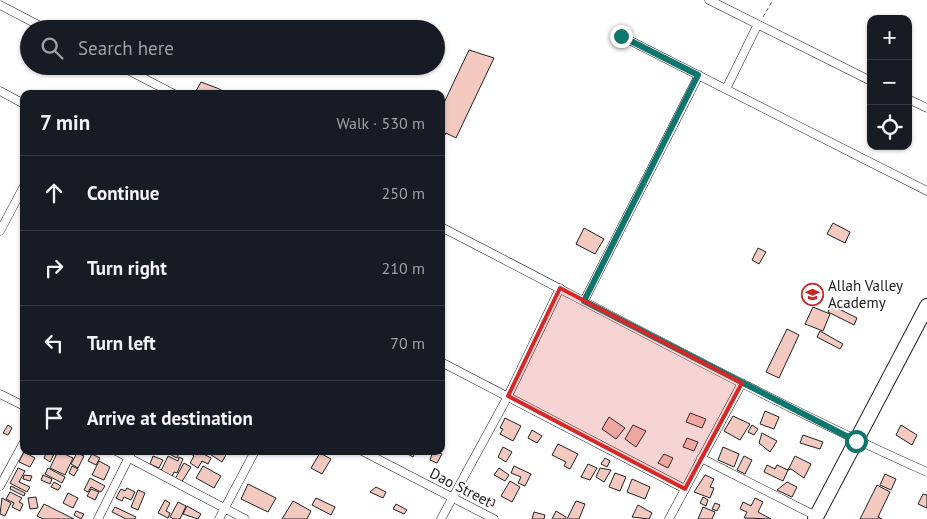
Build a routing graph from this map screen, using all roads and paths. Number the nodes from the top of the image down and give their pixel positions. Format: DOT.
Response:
graph roads {
  1 [pos="709,0"];
  2 [pos="773,0"];
  3 [pos="0,5"];
  4 [pos="29,20"];
  5 [pos="757,26"];
  6 [pos="621,36"];
  7 [pos="137,75"];
  8 [pos="698,75"];
  9 [pos="867,79"];
  10 [pos="726,89"];
  11 [pos="166,90"];
  12 [pos="0,91"];
  13 [pos="912,101"];
  14 [pos="20,102"];
  15 [pos="927,108"];
  16 [pos="927,191"];
  17 [pos="20,194"];
  18 [pos="445,229"];
  19 [pos="0,231"];
  20 [pos="560,288"];
  21 [pos="584,301"];
  22 [pos="927,306"];
  23 [pos="922,326"];
  24 [pos="445,364"];
  25 [pos="742,383"];
  26 [pos="0,394"];
  27 [pos="508,396"];
  28 [pos="20,404"];
  29 [pos="856,441"];
  30 [pos="20,449"];
  31 [pos="130,455"];
  32 [pos="132,455"];
  33 [pos="253,455"];
  34 [pos="370,455"];
  35 [pos="701,458"];
  36 [pos="927,472"];
  37 [pos="0,486"];
  38 [pos="685,489"];
  39 [pos="453,498"];
  40 [pos="224,508"];
  41 [pos="818,518"];
  42 [pos="98,519"];
  43 [pos="219,519"];
  44 [pos="245,519"];
  45 [pos="441,519"];
  46 [pos="494,519"];
  47 [pos="669,519"];
  1 -- 5 [label="street"];
  2 -- 5 [label="path"];
  3 -- 4 [label="street"];
  5 -- 9 [label="street"];
  5 -- 10 [label="street"];
  6 -- 8 [label="street"];
  7 -- 11 [label="street"];
  8 -- 10 [label="street"];
  8 -- 21 [label="street"];
  10 -- 16 [label="street"];
  12 -- 14 [label="street"];
  13 -- 15 [label="street"];
  17 -- 19 [label="street"];
  18 -- 20 [label="street"];
  20 -- 21 [label="street"];
  20 -- 27 [label="street"];
  21 -- 25 [label="street"];
  22 -- 23 [label="highway"];
  23 -- 29 [label="highway"];
  24 -- 27 [label="street"];
  25 -- 29 [label="street"];
  25 -- 35 [label="street"];
  26 -- 28 [label="street"];
  27 -- 38 [label="street"];
  27 -- 39 [label="street"];
  29 -- 36 [label="street"];
  29 -- 41 [label="highway"];
  30 -- 37 [label="street"];
  31 -- 42 [label="street"];
  32 -- 40 [label="street"];
  33 -- 40 [label="street"];
  34 -- 39 [label="street, Dao Street"];
  35 -- 38 [label="street"];
  35 -- 41 [label="street"];
  38 -- 47 [label="street"];
  39 -- 45 [label="street"];
  39 -- 46 [label="street, Dao Street"];
  40 -- 43 [label="street"];
  40 -- 44 [label="street"];
}
